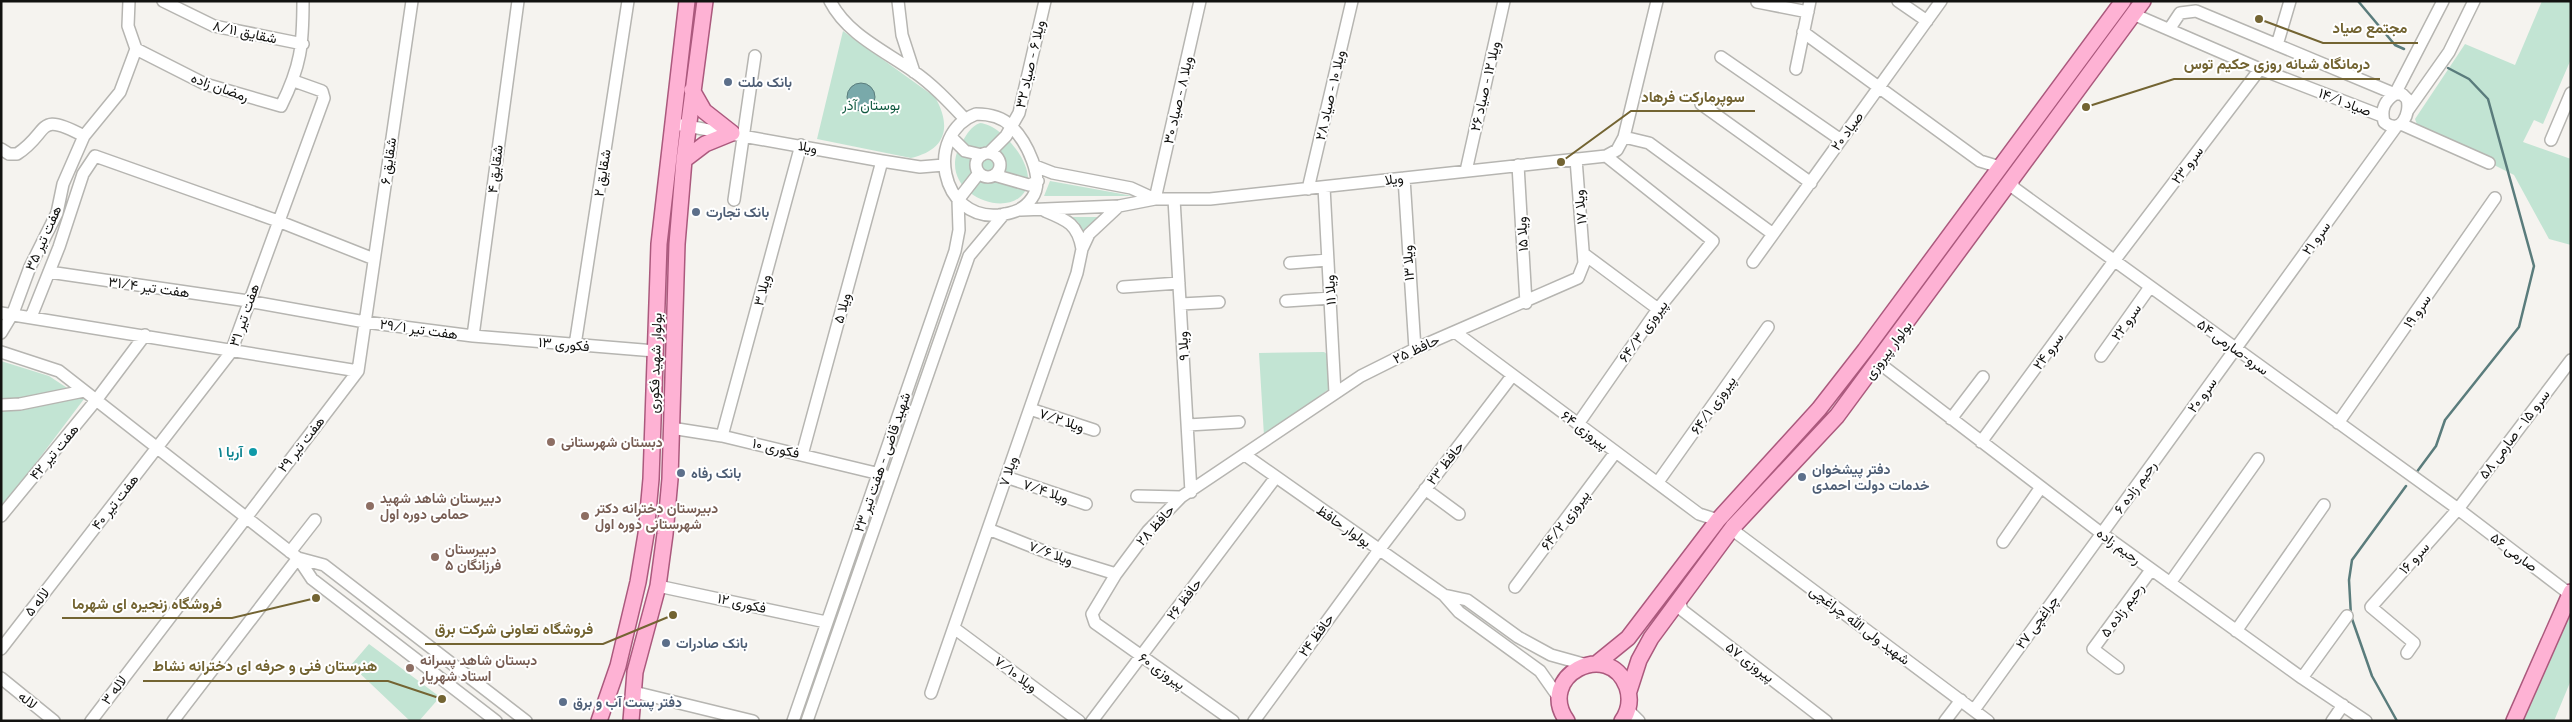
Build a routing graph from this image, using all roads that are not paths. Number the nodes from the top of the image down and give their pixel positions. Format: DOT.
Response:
graph roads {
  1 [pos="129,1"];
  2 [pos="162,1"];
  3 [pos="302,1"];
  4 [pos="412,1"];
  5 [pos="518,1"];
  6 [pos="628,1"];
  7 [pos="687,1"];
  8 [pos="704,1"];
  9 [pos="830,1"];
  10 [pos="898,1"];
  11 [pos="1045,1"];
  12 [pos="1200,1"];
  13 [pos="1352,1"];
  14 [pos="1504,1"];
  15 [pos="1657,1"];
  16 [pos="1898,1"];
  17 [pos="1941,1"];
  18 [pos="2143,1"];
  19 [pos="2290,1"];
  20 [pos="2443,1"];
  21 [pos="2474,1"];
  22 [pos="1757,2"];
  23 [pos="2120,4"];
  24 [pos="1809,6"];
  25 [pos="2133,14"];
  26 [pos="1927,21"];
  27 [pos="2170,28"];
  28 [pos="1803,32"];
  29 [pos="303,44"];
  30 [pos="2277,45"];
  31 [pos="136,49"];
  32 [pos="755,56"];
  33 [pos="1721,57"];
  34 [pos="1796,69"];
  35 [pos="2260,69"];
  36 [pos="914,72"];
  37 [pos="294,81"];
  38 [pos="1879,87"];
  39 [pos="692,90"];
  40 [pos="2571,93"];
  41 [pos="2395,94"];
  42 [pos="1701,104"];
  43 [pos="2408,110"];
  44 [pos="2382,116"];
  45 [pos="964,118"];
  46 [pos="672,123"];
  47 [pos="2399,125"];
  48 [pos="688,126"];
  49 [pos="1011,126"];
  50 [pos="738,134"];
  51 [pos="84,136"];
  52 [pos="951,137"];
  53 [pos="1624,137"];
  54 [pos="1841,140"];
  55 [pos="2551,140"];
  56 [pos="801,145"];
  57 [pos="1,148"];
  58 [pos="985,154"];
  59 [pos="1606,156"];
  60 [pos="1576,159"];
  61 [pos="684,160"];
  62 [pos="882,161"];
  63 [pos="2489,163"];
  64 [pos="944,165"];
  65 [pos="1518,165"];
  66 [pos="1035,166"];
  67 [pos="2000,167"];
  68 [pos="1466,171"];
  69 [pos="979,173"];
  70 [pos="994,175"];
  71 [pos="1404,178"];
  72 [pos="1038,181"];
  73 [pos="2012,181"];
  74 [pos="1811,182"];
  75 [pos="1324,187"];
  76 [pos="1308,189"];
  77 [pos="2495,198"];
  78 [pos="1155,199"];
  79 [pos="1174,199"];
  80 [pos="734,200"];
  81 [pos="958,200"];
  82 [pos="1119,206"];
  83 [pos="1041,209"];
  84 [pos="1021,210"];
  85 [pos="1004,214"];
  86 [pos="278,221"];
  87 [pos="1773,234"];
  88 [pos="1082,249"];
  89 [pos="1584,254"];
  90 [pos="374,259"];
  91 [pos="1328,260"];
  92 [pos="2114,261"];
  93 [pos="1754,262"];
  94 [pos="1290,264"];
  95 [pos="49,272"];
  96 [pos="1179,283"];
  97 [pos="1123,286"];
  98 [pos="2150,287"];
  99 [pos="1331,298"];
  100 [pos="248,301"];
  101 [pos="1286,301"];
  102 [pos="1219,302"];
  103 [pos="1526,302"];
  104 [pos="1181,304"];
  105 [pos="297,309"];
  106 [pos="1658,309"];
  107 [pos="1,313"];
  108 [pos="13,314"];
  109 [pos="31,317"];
  110 [pos="365,322"];
  111 [pos="1768,327"];
  112 [pos="1455,332"];
  113 [pos="1,333"];
  114 [pos="144,335"];
  115 [pos="474,336"];
  116 [pos="575,344"];
  117 [pos="1415,348"];
  118 [pos="2236,349"];
  119 [pos="655,351"];
  120 [pos="1,352"];
  121 [pos="231,352"];
  122 [pos="2101,356"];
  123 [pos="2571,360"];
  124 [pos="1879,363"];
  125 [pos="358,371"];
  126 [pos="1512,376"];
  127 [pos="1983,377"];
  128 [pos="84,391"];
  129 [pos="1334,393"];
  130 [pos="97,399"];
  131 [pos="1,405"];
  132 [pos="1030,409"];
  133 [pos="1951,419"];
  134 [pos="1239,422"];
  135 [pos="2338,423"];
  136 [pos="1578,424"];
  137 [pos="1188,425"];
  138 [pos="671,428"];
  139 [pos="1094,430"];
  140 [pos="722,436"];
  141 [pos="2168,441"];
  142 [pos="1981,442"];
  143 [pos="157,448"];
  144 [pos="1615,453"];
  145 [pos="802,455"];
  146 [pos="1245,456"];
  147 [pos="2258,459"];
  148 [pos="879,474"];
  149 [pos="892,477"];
  150 [pos="1006,477"];
  151 [pos="1276,477"];
  152 [pos="1658,482"];
  153 [pos="2041,487"];
  154 [pos="1425,489"];
  155 [pos="1186,495"];
  156 [pos="1137,496"];
  157 [pos="1086,504"];
  158 [pos="2324,505"];
  159 [pos="2458,509"];
  160 [pos="1459,514"];
  161 [pos="1,516"];
  162 [pos="244,516"];
  163 [pos="315,520"];
  164 [pos="1718,520"];
  165 [pos="1733,527"];
  166 [pos="988,529"];
  167 [pos="2101,534"];
  168 [pos="2003,542"];
  169 [pos="1379,550"];
  170 [pos="74,555"];
  171 [pos="294,555"];
  172 [pos="2152,570"];
  173 [pos="1116,574"];
  174 [pos="2170,583"];
  175 [pos="658,586"];
  176 [pos="1515,587"];
  177 [pos="2570,593"];
  178 [pos="1444,595"];
  179 [pos="1680,599"];
  180 [pos="2347,616"];
  181 [pos="1093,619"];
  182 [pos="826,622"];
  183 [pos="954,628"];
  184 [pos="2236,630"];
  185 [pos="154,636"];
  186 [pos="427,647"];
  187 [pos="1,649"];
  188 [pos="2407,653"];
  189 [pos="1141,657"];
  190 [pos="416,660"];
  191 [pos="1591,664"];
  192 [pos="2118,668"];
  193 [pos="635,672"];
  194 [pos="1,678"];
  195 [pos="2302,678"];
  196 [pos="1629,691"];
  197 [pos="638,693"];
  198 [pos="931,693"];
  199 [pos="1961,700"];
  200 [pos="2343,705"];
  201 [pos="1558,708"];
  202 [pos="1974,710"];
  203 [pos="1625,715"];
  204 [pos="54,721"];
  205 [pos="91,721"];
  206 [pos="173,721"];
  207 [pos="496,721"];
  208 [pos="526,721"];
  209 [pos="600,721"];
  210 [pos="630,721"];
  211 [pos="642,721"];
  212 [pos="753,721"];
  213 [pos="792,721"];
  214 [pos="807,721"];
  215 [pos="1078,721"];
  216 [pos="1092,721"];
  217 [pos="1232,721"];
  218 [pos="1254,721"];
  219 [pos="1567,721"];
  220 [pos="1639,721"];
  221 [pos="1826,721"];
  222 [pos="1945,721"];
  223 [pos="1988,721"];
  224 [pos="2332,721"];
  225 [pos="2366,721"];
  226 [pos="2514,721"];
  1 -- 31 [label="street"];
  2 -- 29 [label="street, شقایق ۸/۱۱"];
  3 -- 29 [label="street"];
  4 -- 90 [label="street, شقایق ۶"];
  5 -- 115 [label="street, شقایق ۴"];
  6 -- 116 [label="street, شقایق ۲"];
  7 -- 46 [label="main road, بولوار شهید فکوری"];
  8 -- 39 [label="main road, بولوار شهید فکوری"];
  9 -- 36 [label="street"];
  10 -- 36 [label="street"];
  11 -- 49 [label="street, ویلا ۶ - صیاد ۳۲"];
  12 -- 78 [label="street, ویلا ۸ - صیاد ۳۰"];
  13 -- 76 [label="street, ویلا ۱۰ - صیاد ۲۸"];
  14 -- 68 [label="street, ویلا ۱۲ - صیاد ۲۶"];
  15 -- 53 [label="street"];
  16 -- 26 [label="street"];
  17 -- 26 [label="street, صیاد ۲۰"];
  18 -- 25 [label="main road, بولوار پیروزی"];
  19 -- 30 [label="street"];
  20 -- 41 [label="street"];
  21 -- 43 [label="street"];
  22 -- 24 [label="street"];
  23 -- 67 [label="main road, بولوار پیروزی"];
  24 -- 28 [label="street"];
  25 -- 27 [label="street, صیاد ۱۴/۱"];
  25 -- 73 [label="main road, بولوار پیروزی"];
  26 -- 38 [label="street, صیاد ۲۰"];
  27 -- 30 [label="street"];
  27 -- 35 [label="street, صیاد ۱۴/۱"];
  28 -- 34 [label="street"];
  28 -- 38 [label="street"];
  29 -- 37 [label="street"];
  30 -- 41 [label="street"];
  31 -- 37 [label="street, رمضان زاده"];
  31 -- 51 [label="street, هفت تیر ۳۵"];
  32 -- 50 [label="street"];
  33 -- 54 [label="street"];
  35 -- 44 [label="street, صیاد ۱۴/۱"];
  35 -- 92 [label="street, سرو ۲۳"];
  36 -- 45 [label="street"];
  37 -- 86 [label="street, هفت تیر ۳۱"];
  38 -- 54 [label="street, صیاد ۲۰"];
  38 -- 67 [label="street"];
  39 -- 48 [label="main road, بولوار شهید فکوری"];
  39 -- 50 [label="main road"];
  40 -- 55 [label="street"];
  41 -- 43 [label="street"];
  41 -- 44 [label="street"];
  42 -- 74 [label="street"];
  43 -- 47 [label="street"];
  44 -- 47 [label="street"];
  45 -- 49 [label="street"];
  45 -- 52 [label="street"];
  46 -- 48 [label="street, ویلا"];
  46 -- 119 [label="main road, بولوار شهید فکوری"];
  47 -- 63 [label="street"];
  47 -- 118 [label="street, سرو ۲۱"];
  48 -- 50 [label="street, ویلا"];
  48 -- 61 [label="main road, بولوار شهید فکوری"];
  49 -- 58 [label="street"];
  49 -- 66 [label="street"];
  50 -- 56 [label="street, ویلا"];
  50 -- 61 [label="main road"];
  50 -- 80 [label="street"];
  51 -- 57 [label="street"];
  51 -- 108 [label="street, هفت تیر ۳۵"];
  52 -- 58 [label="street"];
  52 -- 64 [label="street"];
  53 -- 59 [label="street"];
  53 -- 87 [label="street"];
  54 -- 74 [label="street, صیاد ۲۰"];
  56 -- 62 [label="street, ویلا"];
  56 -- 140 [label="street, ویلا ۳"];
  58 -- 69 [label="street"];
  58 -- 70 [label="street"];
  59 -- 60 [label="street, ویلا"];
  59 -- 106 [label="street, پیروزی ۶۴/۳"];
  60 -- 65 [label="street, ویلا"];
  60 -- 89 [label="street, ویلا ۱۷"];
  61 -- 138 [label="main road, بولوار شهید فکوری"];
  62 -- 64 [label="street, ویلا"];
  62 -- 145 [label="street, ویلا ۵"];
  64 -- 81 [label="street"];
  65 -- 68 [label="street, ویلا"];
  65 -- 103 [label="street, ویلا ۱۵"];
  66 -- 72 [label="street"];
  66 -- 78 [label="street, ویلا"];
  67 -- 164 [label="main road, بولوار پیروزی"];
  68 -- 71 [label="street, ویلا"];
  69 -- 70 [label="street"];
  69 -- 81 [label="street"];
  70 -- 72 [label="street"];
  71 -- 75 [label="street, ویلا"];
  71 -- 117 [label="street, ویلا ۱۳"];
  72 -- 84 [label="street"];
  73 -- 92 [label="street, سرو-صارمی ۵۴"];
  73 -- 124 [label="main road, بولوار پیروزی"];
  74 -- 87 [label="street, صیاد ۲۰"];
  75 -- 76 [label="street, ویلا"];
  75 -- 91 [label="street, ویلا ۱۱"];
  76 -- 79 [label="street, ویلا"];
  77 -- 135 [label="street, سرو ۱۹"];
  78 -- 79 [label="street, ویلا"];
  78 -- 82 [label="street, ویلا"];
  79 -- 96 [label="street, ویلا ۹"];
  81 -- 85 [label="street, ویلا"];
  81 -- 148 [label="street, شهید قاضی - هفت تیر ۲۳"];
  82 -- 83 [label="street, ویلا"];
  82 -- 88 [label="street"];
  83 -- 84 [label="street, ویلا"];
  83 -- 88 [label="street"];
  84 -- 85 [label="street, ویلا"];
  85 -- 149 [label="street, شهید قاضی - هفت تیر ۲۳"];
  86 -- 90 [label="street"];
  86 -- 95 [label="street, هفت تیر ۳۵"];
  86 -- 100 [label="street, هفت تیر ۳۱"];
  87 -- 93 [label="street, صیاد ۲۰"];
  88 -- 132 [label="street, ویلا ۷"];
  89 -- 103 [label="street, حافظ ۲۵"];
  89 -- 106 [label="street"];
  90 -- 110 [label="street, شقایق ۶"];
  91 -- 94 [label="street"];
  91 -- 99 [label="street, ویلا ۱۱"];
  92 -- 98 [label="street, سرو-صارمی ۵۴"];
  92 -- 142 [label="street, سرو ۲۴"];
  95 -- 100 [label="street, هفت تیر ۳۱/۴"];
  95 -- 109 [label="street, هفت تیر ۳۵"];
  96 -- 97 [label="street"];
  96 -- 104 [label="street, ویلا ۹"];
  98 -- 118 [label="street, سرو-صارمی ۵۴"];
  98 -- 122 [label="street, سرو ۲۲"];
  99 -- 101 [label="street"];
  99 -- 129 [label="street, ویلا ۱۱"];
  100 -- 105 [label="street, هفت تیر ۳۱/۴"];
  100 -- 121 [label="street, هفت تیر ۳۱"];
  102 -- 104 [label="street"];
  103 -- 112 [label="street, حافظ ۲۵"];
  104 -- 137 [label="street, ویلا ۹"];
  105 -- 110 [label="street, هفت تیر ۲۹/۱"];
  106 -- 136 [label="street, پیروزی ۶۴/۳"];
  107 -- 108 [label="street"];
  108 -- 109 [label="street"];
  108 -- 113 [label="street, هفت تیر ۳۵"];
  109 -- 114 [label="street"];
  110 -- 115 [label="street, هفت تیر ۲۹/۱"];
  110 -- 125 [label="street, شقایق ۶"];
  111 -- 152 [label="street, پیروزی ۶۴/۱"];
  112 -- 117 [label="street, حافظ ۲۵"];
  112 -- 126 [label="street, پیروزی ۶۴"];
  114 -- 121 [label="street"];
  114 -- 130 [label="street, هفت تیر ۴۲"];
  115 -- 116 [label="street, فکوری ۱۳"];
  116 -- 119 [label="street, فکوری ۱۳"];
  117 -- 129 [label="street, حافظ ۲۵"];
  118 -- 135 [label="street, سرو-صارمی ۵۴"];
  118 -- 141 [label="street, سرو ۲۰"];
  119 -- 209 [label="main road, بولوار شهید فکوری"];
  120 -- 128 [label="street"];
  121 -- 125 [label="street"];
  121 -- 143 [label="street, هفت تیر ۳۱"];
  123 -- 159 [label="street, سرو ۱۵ - صارمی ۵۸"];
  124 -- 133 [label="street, رحیم زاده"];
  124 -- 165 [label="main road, بولوار پیروزی"];
  125 -- 162 [label="street, هفت تیر ۲۹"];
  126 -- 136 [label="street, پیروزی ۶۴"];
  126 -- 154 [label="street, حافظ ۲۳"];
  127 -- 133 [label="street"];
  128 -- 130 [label="street"];
  128 -- 131 [label="street"];
  129 -- 146 [label="street, حافظ ۲۵"];
  130 -- 143 [label="street"];
  130 -- 161 [label="street, هفت تیر ۴۲"];
  132 -- 139 [label="street, ویلا ۷/۲"];
  132 -- 150 [label="street, ویلا ۷"];
  133 -- 142 [label="street, رحیم زاده"];
  134 -- 137 [label="street"];
  135 -- 159 [label="street, سرو-صارمی ۵۴"];
  136 -- 144 [label="street, پیروزی ۶۴"];
  137 -- 155 [label="street, ویلا ۹"];
  138 -- 140 [label="street, فکوری ۱۰"];
  138 -- 175 [label="main road, بولوار شهید فکوری"];
  140 -- 145 [label="street, فکوری ۱۰"];
  141 -- 167 [label="street, رحیم زاده ۶"];
  142 -- 153 [label="street, رحیم زاده"];
  143 -- 162 [label="street"];
  143 -- 170 [label="street, هفت تیر ۴۰"];
  144 -- 152 [label="street, پیروزی ۶۴"];
  144 -- 176 [label="street, پیروزی ۶۴/۲"];
  145 -- 148 [label="street, فکوری ۱۰"];
  146 -- 151 [label="street, بولوار حافظ"];
  146 -- 155 [label="street, حافظ ۲۸"];
  147 -- 174 [label="street"];
  148 -- 149 [label="street, فکوری ۱۰"];
  148 -- 182 [label="street, شهید قاضی - هفت تیر ۲۳"];
  149 -- 214 [label="street, شهید قاضی - هفت تیر ۲۳"];
  150 -- 157 [label="street, ویلا ۷/۴"];
  150 -- 166 [label="street, ویلا ۷"];
  151 -- 169 [label="street, بولوار حافظ"];
  151 -- 189 [label="street, حافظ ۲۶"];
  152 -- 164 [label="street, پیروزی ۶۴"];
  153 -- 167 [label="street, رحیم زاده"];
  153 -- 168 [label="street"];
  154 -- 160 [label="street"];
  154 -- 169 [label="street, حافظ ۲۳"];
  155 -- 156 [label="street"];
  155 -- 173 [label="street, حافظ ۲۸"];
  158 -- 184 [label="street"];
  159 -- 177 [label="street, صارمی ۵۶"];
  159 -- 188 [label="street, سرو ۱۶"];
  162 -- 171 [label="street"];
  162 -- 185 [label="street, هفت تیر ۲۹"];
  163 -- 171 [label="street"];
  164 -- 191 [label="main road, بولوار پیروزی"];
  165 -- 179 [label="main road, بولوار پیروزی"];
  165 -- 199 [label="street, شهید ولی الله چراغچی"];
  166 -- 173 [label="street, ویلا ۷/۶"];
  166 -- 183 [label="street, ویلا ۷"];
  167 -- 172 [label="street, رحیم زاده"];
  167 -- 202 [label="street, چراغچی ۲۷"];
  169 -- 178 [label="street, بولوار حافظ"];
  169 -- 218 [label="street, حافظ ۲۴"];
  170 -- 187 [label="street, لاله ۵"];
  171 -- 186 [label="street"];
  171 -- 190 [label="street"];
  171 -- 206 [label="street"];
  172 -- 174 [label="street, رحیم زاده"];
  172 -- 192 [label="street, رحیم زاده ۵"];
  173 -- 181 [label="street, حافظ ۲۸"];
  174 -- 184 [label="street, رحیم زاده"];
  175 -- 182 [label="street, فکوری ۱۲"];
  175 -- 193 [label="main road, بولوار شهید فکوری"];
  177 -- 226 [label="main road"];
  178 -- 191 [label="street"];
  178 -- 201 [label="street"];
  179 -- 196 [label="main road, بولوار پیروزی"];
  179 -- 221 [label="street, پیروزی ۵۷"];
  180 -- 195 [label="street"];
  181 -- 189 [label="street, پیروزی ۶۰"];
  182 -- 213 [label="street, شهید قاضی - هفت تیر ۲۳"];
  183 -- 198 [label="street, ویلا ۷"];
  183 -- 215 [label="street, ویلا ۷/۱۰"];
  184 -- 195 [label="street, رحیم زاده"];
  185 -- 205 [label="street, لاله ۳"];
  186 -- 190 [label="street"];
  186 -- 208 [label="street"];
  189 -- 216 [label="street, حافظ ۲۶"];
  189 -- 217 [label="street, پیروزی ۶۰"];
  190 -- 207 [label="street"];
  191 -- 196 [label="main road"];
  191 -- 201 [label="main road, بولوار پیروزی"];
  193 -- 197 [label="main road"];
  193 -- 210 [label="main road, بولوار شهید فکوری"];
  194 -- 204 [label="street, لاله"];
  195 -- 200 [label="street, رحیم زاده"];
  196 -- 203 [label="main road, بولوار پیروزی"];
  197 -- 211 [label="main road"];
  197 -- 212 [label="street"];
  199 -- 202 [label="street, شهید ولی الله چراغچی"];
  199 -- 222 [label="street"];
  200 -- 224 [label="street"];
  200 -- 225 [label="street, رحیم زاده"];
  201 -- 219 [label="main road"];
  202 -- 223 [label="street, شهید ولی الله چراغچی"];
  203 -- 220 [label="street"];
}
